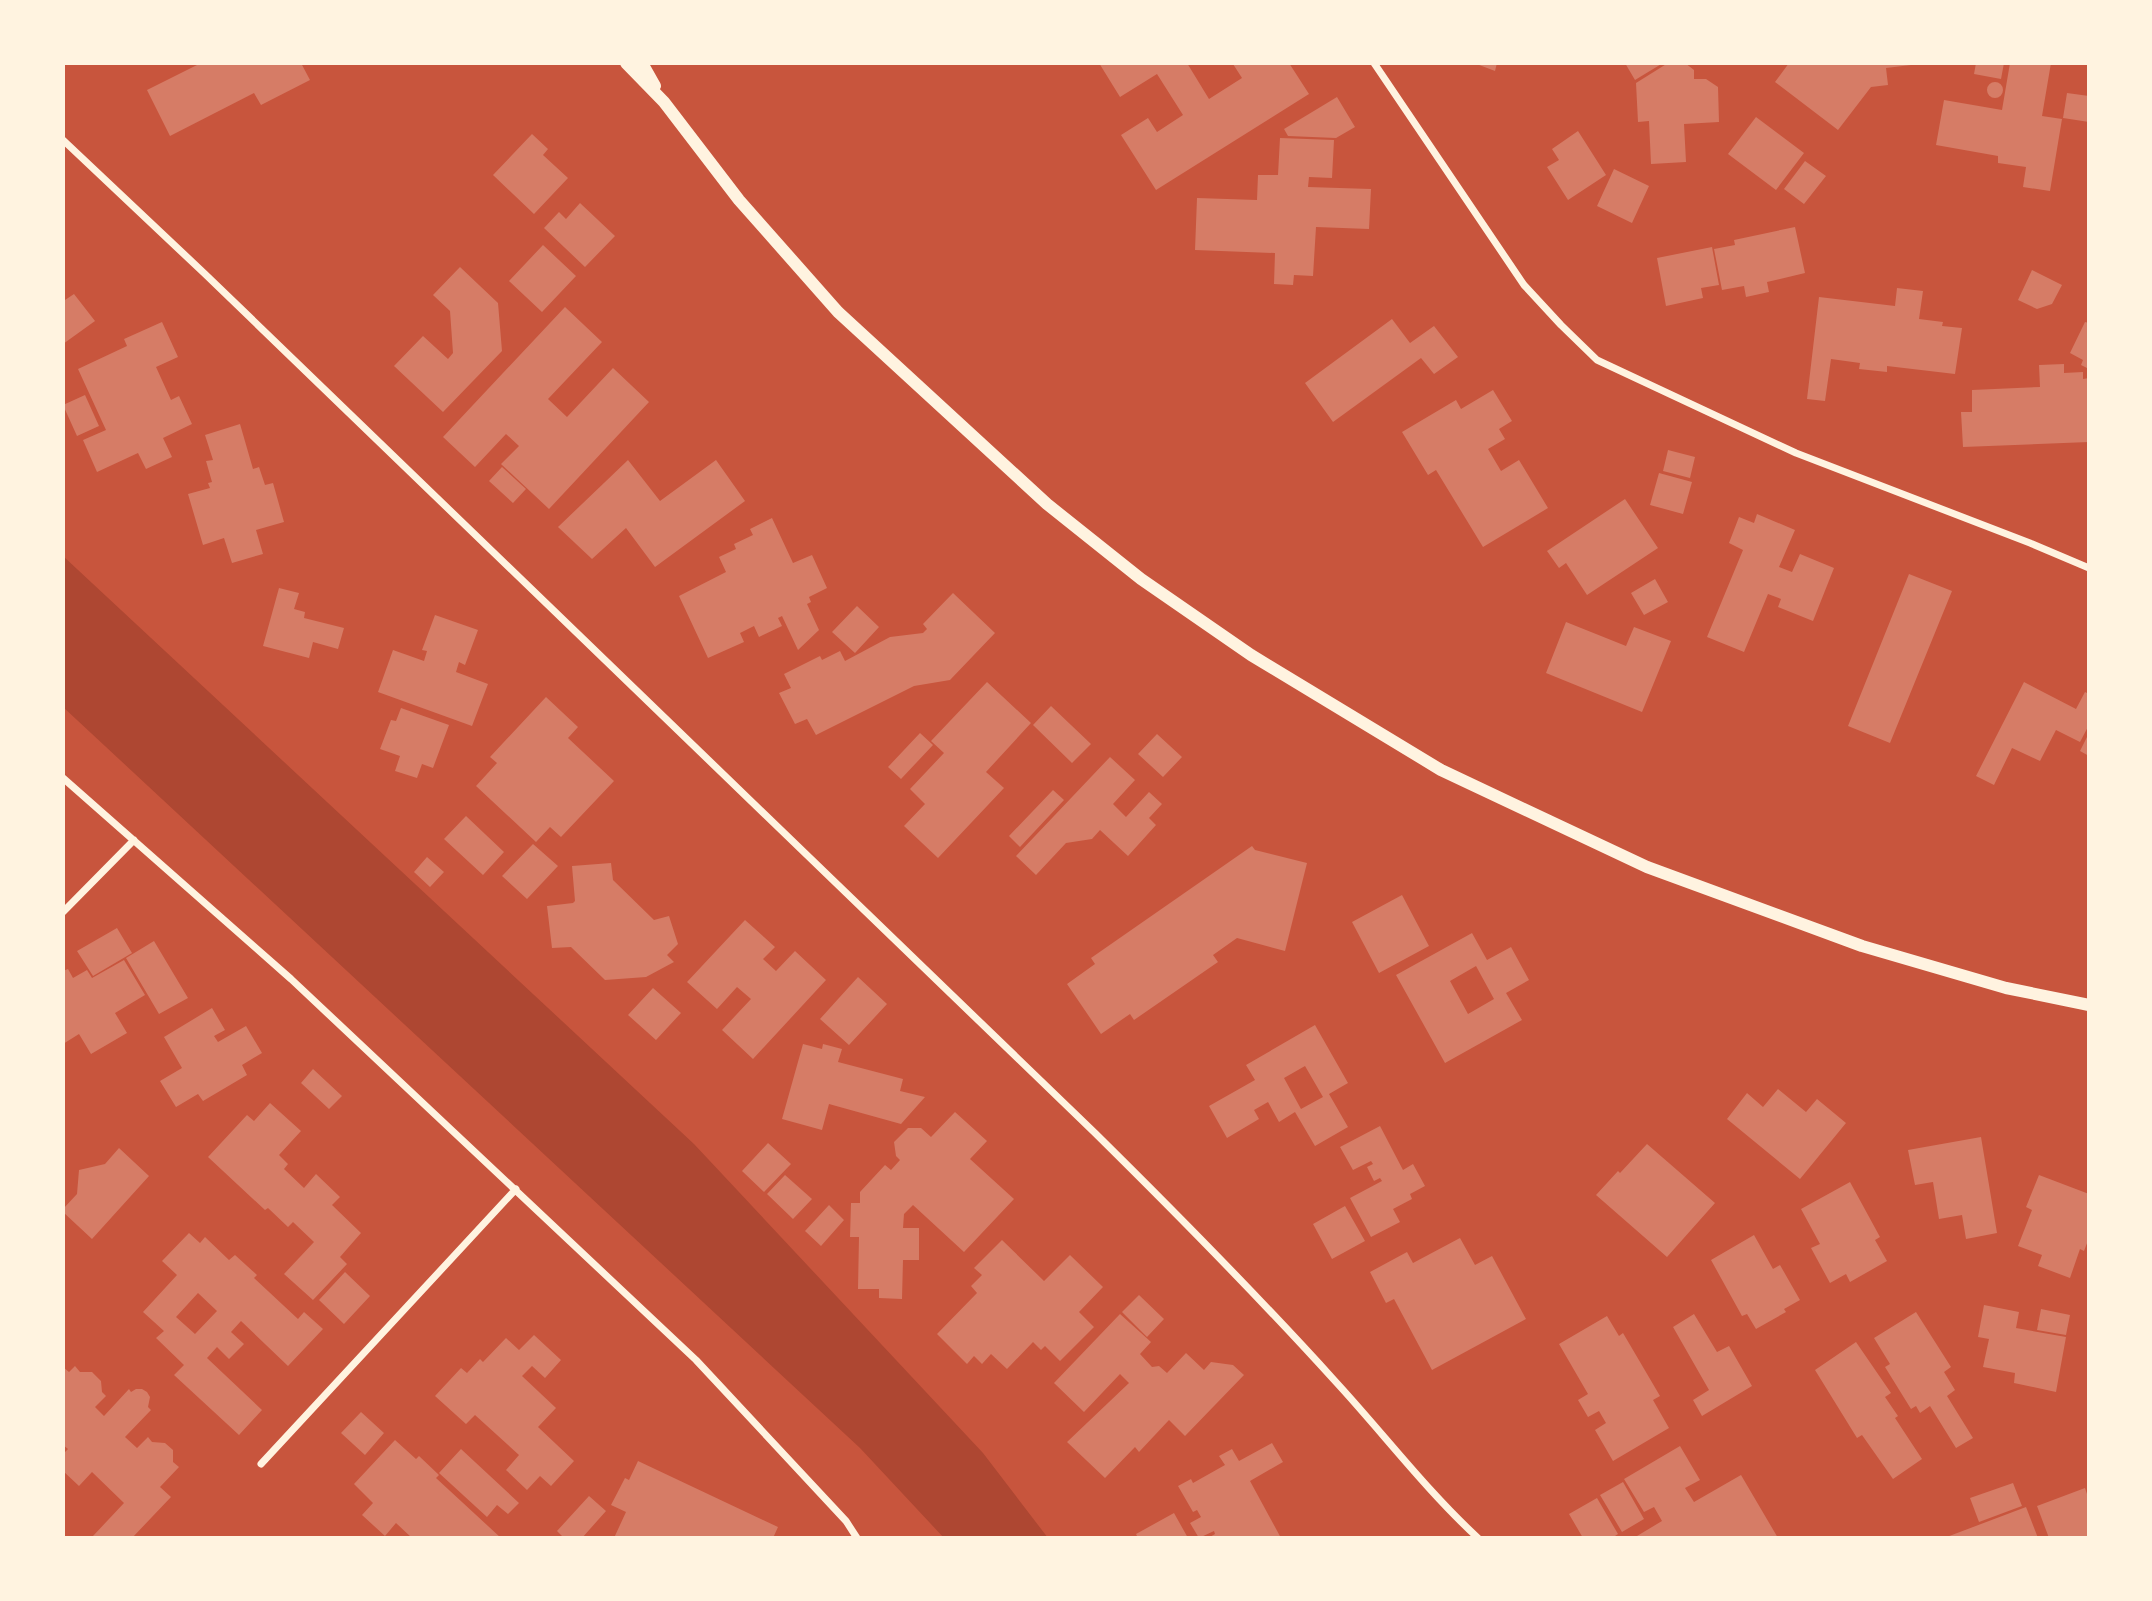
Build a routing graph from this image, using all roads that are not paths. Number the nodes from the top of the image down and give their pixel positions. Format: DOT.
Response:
graph roads {
  1 [pos="626,63"];
  2 [pos="642,63"];
  3 [pos="1374,63"];
  4 [pos="664,102"];
  5 [pos="63,140"];
  6 [pos="2089,568"];
  7 [pos="63,778"];
  8 [pos="134,840"];
  9 [pos="63,912"];
  10 [pos="2089,1005"];
  11 [pos="516,1189"];
  12 [pos="261,1464"];
  13 [pos="857,1538"];
  14 [pos="1478,1538"];
  1 -- 4 [label="street"];
  2 -- 4 [label="street"];
  3 -- 6 [label="street"];
  4 -- 10 [label="street"];
  5 -- 14 [label="street"];
  7 -- 8 [label="street"];
  8 -- 9 [label="street"];
  8 -- 11 [label="street"];
  11 -- 12 [label="street"];
  11 -- 13 [label="street"];
}
